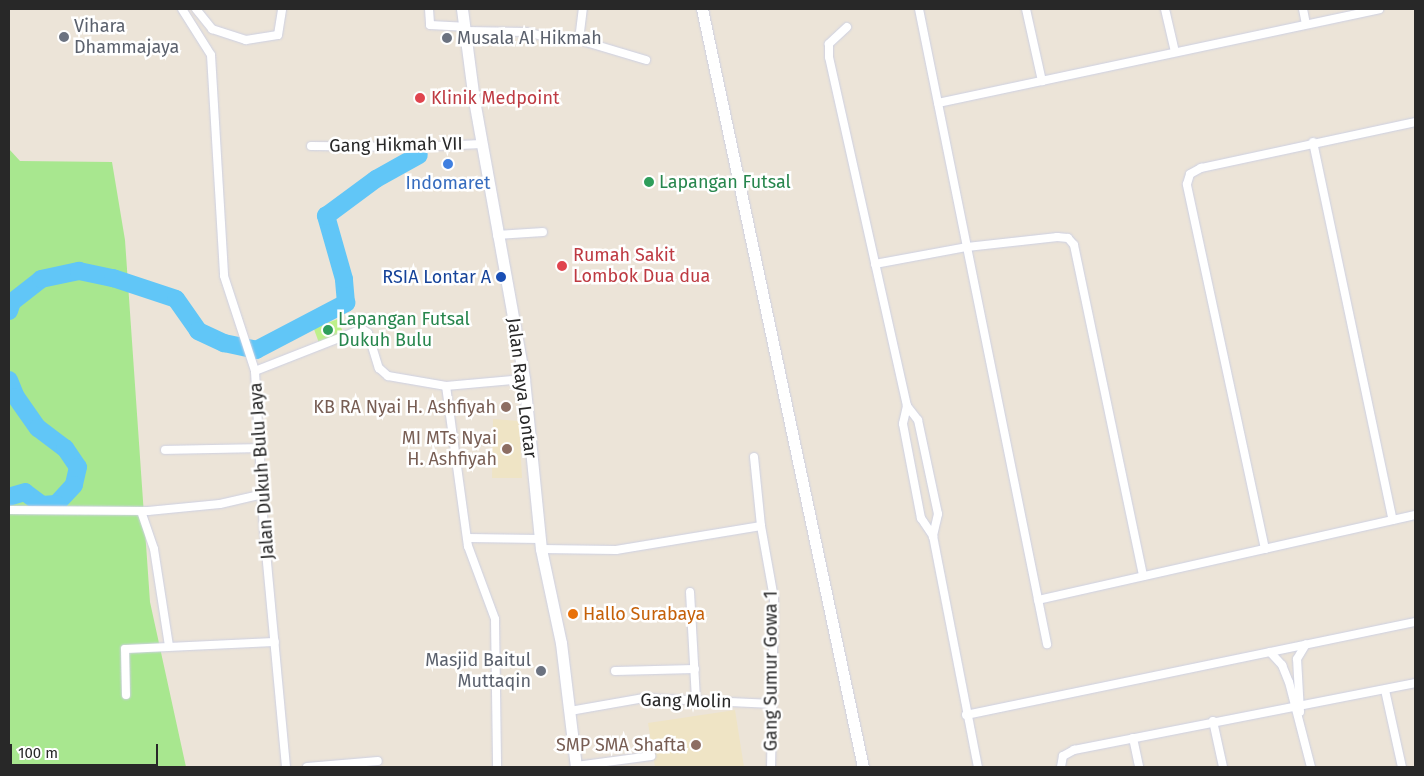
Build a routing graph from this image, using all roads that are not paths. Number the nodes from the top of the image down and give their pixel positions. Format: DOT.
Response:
graph roads {
  1 [pos="182,9"];
  2 [pos="196,9"];
  3 [pos="273,9"];
  4 [pos="429,9"];
  5 [pos="462,9"];
  6 [pos="584,9"];
  7 [pos="702,9"];
  8 [pos="919,9"];
  9 [pos="1026,9"];
  10 [pos="1165,9"];
  11 [pos="1303,9"];
  12 [pos="1379,9"];
  13 [pos="282,10"];
  14 [pos="1306,24"];
  15 [pos="846,28"];
  16 [pos="465,29"];
  17 [pos="579,40"];
  18 [pos="1175,52"];
  19 [pos="646,60"];
  20 [pos="1042,81"];
  21 [pos="938,103"];
  22 [pos="1415,122"];
  23 [pos="1313,142"];
  24 [pos="482,144"];
  25 [pos="311,146"];
  26 [pos="543,232"];
  27 [pos="497,235"];
  28 [pos="967,247"];
  29 [pos="875,264"];
  30 [pos="255,371"];
  31 [pos="524,379"];
  32 [pos="446,386"];
  33 [pos="907,406"];
  34 [pos="260,448"];
  35 [pos="165,450"];
  36 [pos="754,457"];
  37 [pos="263,494"];
  38 [pos="9,510"];
  39 [pos="142,511"];
  40 [pos="1415,515"];
  41 [pos="1393,520"];
  42 [pos="761,526"];
  43 [pos="933,536"];
  44 [pos="468,538"];
  45 [pos="541,544"];
  46 [pos="1265,549"];
  47 [pos="1143,576"];
  48 [pos="690,592"];
  49 [pos="1038,600"];
  50 [pos="1415,622"];
  51 [pos="275,642"];
  52 [pos="1047,644"];
  53 [pos="1306,644"];
  54 [pos="169,646"];
  55 [pos="1270,652"];
  56 [pos="694,669"];
  57 [pos="616,671"];
  58 [pos="1415,683"];
  59 [pos="1385,690"];
  60 [pos="126,695"];
  61 [pos="696,700"];
  62 [pos="773,704"];
  63 [pos="1298,707"];
  64 [pos="570,711"];
  65 [pos="966,715"];
  66 [pos="1213,721"];
  67 [pos="1133,738"];
  68 [pos="651,756"];
  69 [pos="378,761"];
  70 [pos="576,766"];
  71 [pos="286,767"];
  72 [pos="307,767"];
  73 [pos="497,767"];
  74 [pos="771,767"];
  75 [pos="863,767"];
  76 [pos="978,767"];
  77 [pos="1062,767"];
  78 [pos="1139,767"];
  79 [pos="1223,767"];
  80 [pos="1311,767"];
  81 [pos="1402,767"];
  1 -- 30 [label="street, Jalan Dukuh Bulu Jaya"];
  2 -- 13 [label="street"];
  3 -- 13 [label="street"];
  4 -- 16 [label="street"];
  5 -- 16 [label="street, Jalan Raya Lontar"];
  6 -- 17 [label="street"];
  7 -- 75 [label="street"];
  8 -- 21 [label="street"];
  9 -- 20 [label="street"];
  10 -- 18 [label="street"];
  11 -- 14 [label="street"];
  12 -- 14 [label="street"];
  14 -- 18 [label="street"];
  15 -- 29 [label="street"];
  16 -- 17 [label="street"];
  16 -- 24 [label="street, Jalan Raya Lontar"];
  17 -- 19 [label="street"];
  18 -- 20 [label="street"];
  20 -- 21 [label="street"];
  21 -- 28 [label="street"];
  22 -- 23 [label="street"];
  23 -- 41 [label="street"];
  23 -- 46 [label="street"];
  24 -- 25 [label="street, Gang Hikmah VII"];
  24 -- 27 [label="street, Jalan Raya Lontar"];
  26 -- 27 [label="street"];
  27 -- 31 [label="street, Jalan Raya Lontar"];
  28 -- 29 [label="street"];
  28 -- 47 [label="street"];
  28 -- 49 [label="street"];
  29 -- 33 [label="street"];
  30 -- 32 [label="street"];
  30 -- 34 [label="street, Jalan Dukuh Bulu Jaya"];
  31 -- 32 [label="street"];
  31 -- 45 [label="street, Jalan Raya Lontar"];
  32 -- 44 [label="street"];
  33 -- 43 [label="street"];
  33 -- 43 [label="street"];
  34 -- 35 [label="street"];
  34 -- 37 [label="street, Jalan Dukuh Bulu Jaya"];
  36 -- 42 [label="street, Gang Sumur Gowa 1"];
  37 -- 39 [label="street"];
  37 -- 51 [label="street, Jalan Dukuh Bulu Jaya"];
  38 -- 39 [label="street"];
  39 -- 54 [label="street"];
  40 -- 41 [label="street"];
  41 -- 46 [label="street"];
  42 -- 45 [label="street"];
  42 -- 62 [label="street, Gang Sumur Gowa 1"];
  43 -- 65 [label="street"];
  44 -- 45 [label="street"];
  44 -- 73 [label="street"];
  45 -- 64 [label="street, Jalan Raya Lontar"];
  46 -- 47 [label="street"];
  47 -- 49 [label="street"];
  48 -- 56 [label="street"];
  49 -- 52 [label="street"];
  50 -- 53 [label="street"];
  51 -- 54 [label="street"];
  51 -- 71 [label="street, Jalan Dukuh Bulu Jaya"];
  53 -- 55 [label="street"];
  53 -- 63 [label="street"];
  54 -- 60 [label="street"];
  55 -- 63 [label="street"];
  55 -- 65 [label="street"];
  56 -- 57 [label="street"];
  56 -- 61 [label="street"];
  58 -- 59 [label="street"];
  59 -- 63 [label="street"];
  59 -- 81 [label="street"];
  61 -- 62 [label="street, Gang Molin"];
  61 -- 64 [label="street, Gang Molin"];
  62 -- 74 [label="street, Gang Sumur Gowa 1"];
  63 -- 66 [label="street"];
  63 -- 80 [label="street"];
  64 -- 70 [label="street, Jalan Raya Lontar"];
  65 -- 76 [label="street"];
  66 -- 67 [label="street"];
  66 -- 79 [label="street"];
  67 -- 77 [label="street"];
  67 -- 78 [label="street"];
  68 -- 70 [label="street"];
  69 -- 72 [label="street"];
}
